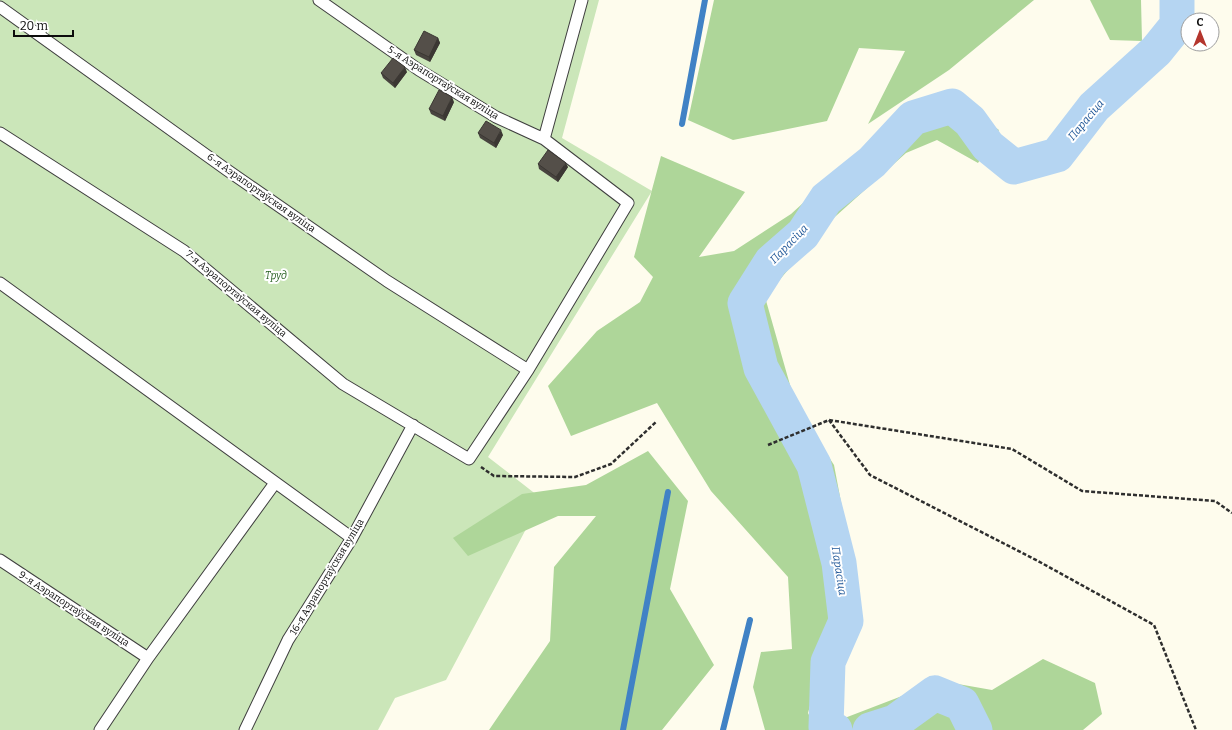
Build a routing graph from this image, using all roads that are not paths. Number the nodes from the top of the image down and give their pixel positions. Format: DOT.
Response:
graph roads {
  1 [pos="319,0"];
  2 [pos="582,0"];
  3 [pos="0,7"];
  4 [pos="0,133"];
  5 [pos="544,139"];
  6 [pos="0,283"];
  7 [pos="528,370"];
  8 [pos="413,425"];
  9 [pos="275,482"];
  10 [pos="352,538"];
  11 [pos="0,560"];
  12 [pos="148,658"];
  13 [pos="100,730"];
  14 [pos="245,730"];
  1 -- 5 [label="lane, 5-я Аэрапортаўская вуліца"];
  2 -- 5 [label="lane"];
  3 -- 7 [label="lane, 6-я Аэрапортаўская вуліца"];
  4 -- 8 [label="lane, 7-я Аэрапортаўская вуліца"];
  5 -- 7 [label="lane, 5-я Аэрапортаўская вуліца"];
  6 -- 9 [label="lane"];
  7 -- 8 [label="lane, 7-я Аэрапортаўская вуліца"];
  8 -- 10 [label="lane, 16-я Аэрапортаўская вуліца"];
  9 -- 10 [label="lane"];
  9 -- 12 [label="lane"];
  10 -- 14 [label="lane, 16-я Аэрапортаўская вуліца"];
  11 -- 12 [label="lane, 9-я Аэрапортаўская вуліца"];
  12 -- 13 [label="lane"];
}
